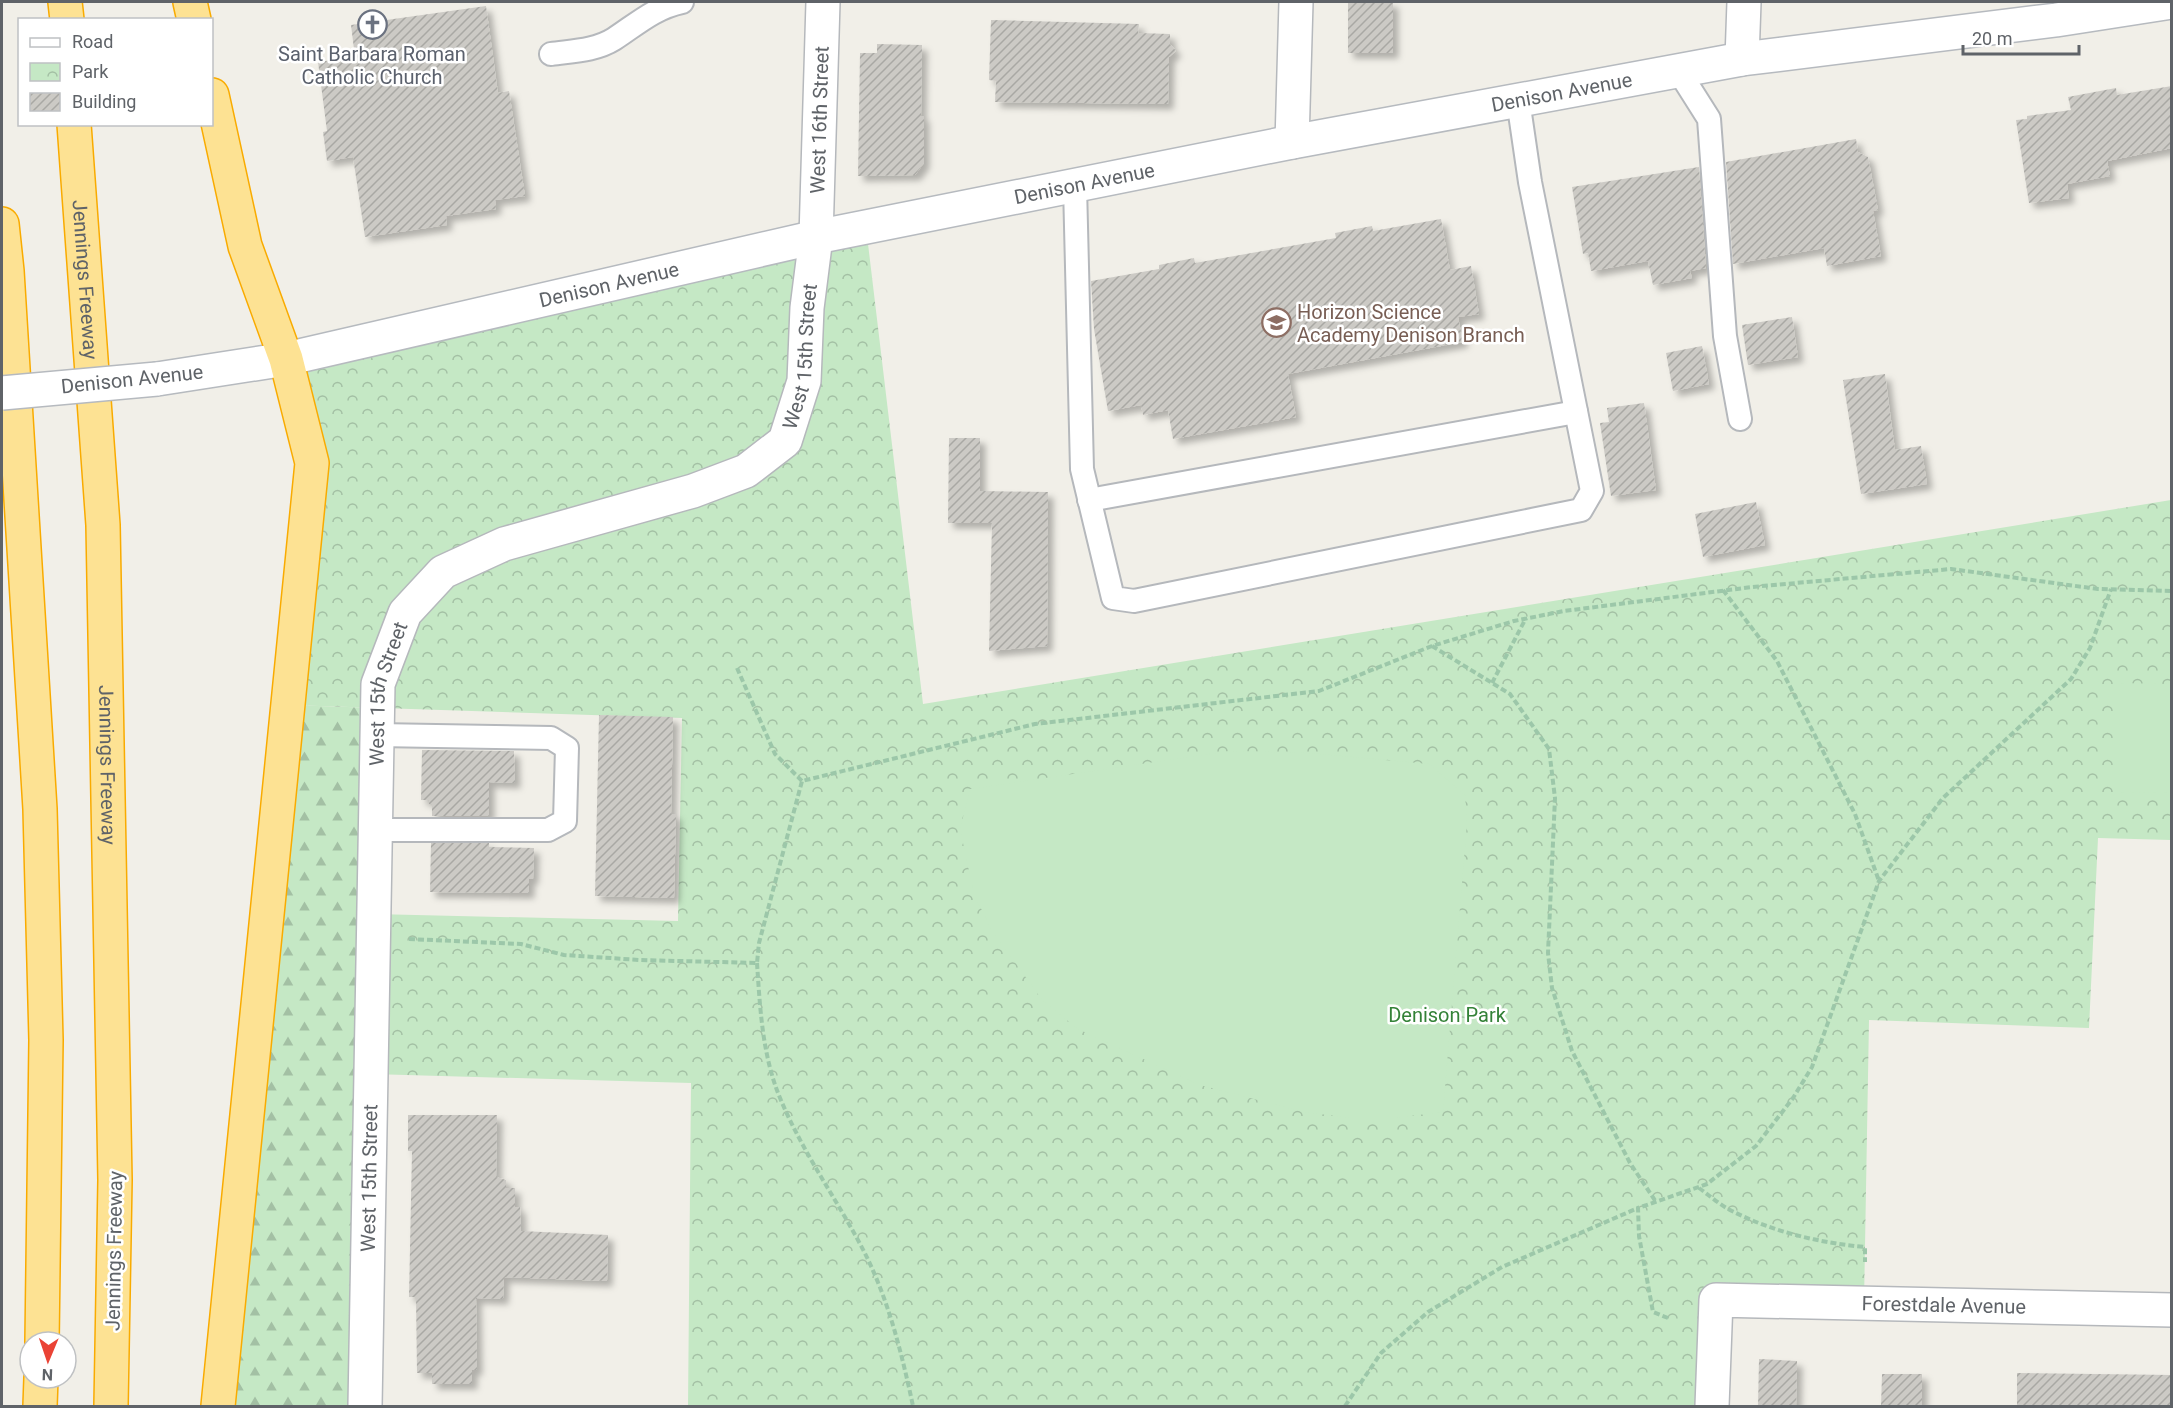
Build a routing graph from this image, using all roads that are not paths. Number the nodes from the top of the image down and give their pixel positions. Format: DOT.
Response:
graph roads {
  1 [pos="65,2"];
  2 [pos="190,2"];
  3 [pos="682,2"];
  4 [pos="823,2"];
  5 [pos="1296,2"];
  6 [pos="1744,2"];
  7 [pos="2172,2"];
  8 [pos="67,18"];
  9 [pos="194,18"];
  10 [pos="551,54"];
  11 [pos="1742,59"];
  12 [pos="1678,70"];
  13 [pos="213,100"];
  14 [pos="1518,100"];
  15 [pos="74,126"];
  16 [pos="1292,142"];
  17 [pos="1075,186"];
  18 [pos="2,224"];
  19 [pos="816,237"];
  20 [pos="286,359"];
  21 [pos="2,393"];
  22 [pos="1576,412"];
  23 [pos="1740,419"];
  24 [pos="1089,500"];
  25 [pos="377,735"];
  26 [pos="375,830"];
  27 [pos="2172,1310"];
  28 [pos="42,1330"];
  29 [pos="41,1390"];
  30 [pos="40,1407"];
  31 [pos="111,1407"];
  32 [pos="218,1407"];
  33 [pos="365,1407"];
  34 [pos="1712,1407"];
  1 -- 8 [label="highway"];
  2 -- 9 [label="highway"];
  3 -- 10 [label="lane"];
  4 -- 19 [label="street, West 16th Street"];
  5 -- 16 [label="street"];
  6 -- 11 [label="street"];
  7 -- 11 [label="street, Denison Avenue"];
  11 -- 12 [label="street, Denison Avenue"];
  12 -- 14 [label="street, Denison Avenue"];
  12 -- 23 [label="lane"];
  13 -- 20 [label="highway"];
  14 -- 16 [label="street, Denison Avenue"];
  14 -- 22 [label="lane"];
  15 -- 31 [label="highway, Jennings Freeway"];
  16 -- 17 [label="street, Denison Avenue"];
  17 -- 19 [label="street, Denison Avenue"];
  17 -- 24 [label="lane"];
  18 -- 28 [label="highway"];
  19 -- 20 [label="street, Denison Avenue"];
  19 -- 25 [label="street, West 15th Street"];
  20 -- 21 [label="street, Denison Avenue, bridge"];
  20 -- 32 [label="highway"];
  22 -- 24 [label="lane"];
  22 -- 24 [label="lane"];
  25 -- 26 [label="street, West 15th Street"];
  25 -- 26 [label="lane"];
  26 -- 33 [label="street, West 15th Street"];
  27 -- 34 [label="street, Forestdale Avenue"];
  29 -- 30 [label="highway"];
}
